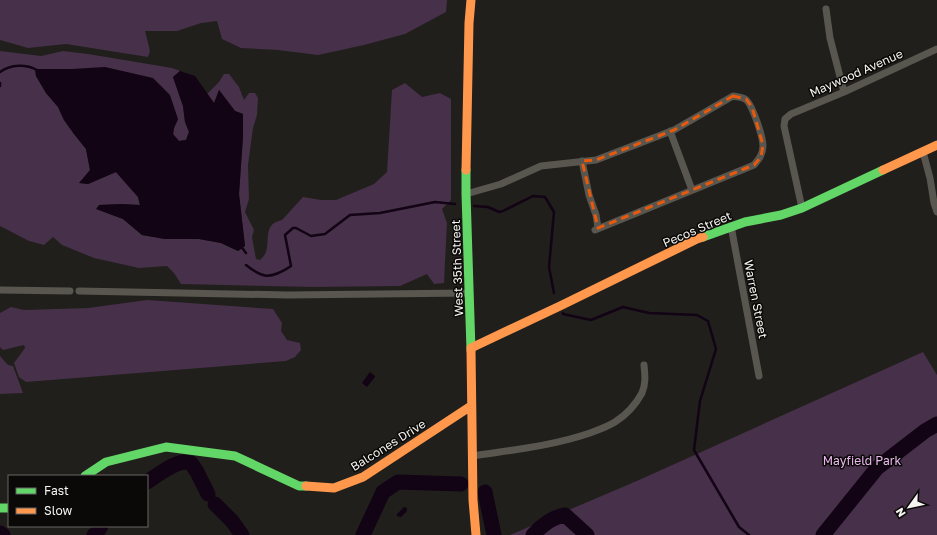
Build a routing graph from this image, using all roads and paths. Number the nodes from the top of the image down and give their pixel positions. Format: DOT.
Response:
graph roads {
  1 [pos="471,0"];
  2 [pos="826,9"];
  3 [pos="937,49"];
  4 [pos="844,92"];
  5 [pos="670,131"];
  6 [pos="937,145"];
  7 [pos="923,152"];
  8 [pos="582,162"];
  9 [pos="692,190"];
  10 [pos="466,194"];
  11 [pos="802,208"];
  12 [pos="937,212"];
  13 [pos="731,226"];
  14 [pos="0,290"];
  15 [pos="70,291"];
  16 [pos="80,291"];
  17 [pos="469,293"];
  18 [pos="471,348"];
  19 [pos="644,366"];
  20 [pos="760,376"];
  21 [pos="471,406"];
  22 [pos="473,456"];
  23 [pos="86,475"];
  24 [pos="476,535"];
  1 -- 10 [label="street, West 35th Street"];
  2 -- 4 [label="street"];
  3 -- 4 [label="street, Maywood Avenue"];
  4 -- 11 [label="street, Maywood Avenue"];
  5 -- 8 [label="street"];
  5 -- 9 [label="street"];
  5 -- 9 [label="street"];
  6 -- 7 [label="street, Pecos Street"];
  7 -- 11 [label="street, Pecos Street"];
  7 -- 12 [label="street"];
  8 -- 9 [label="street"];
  8 -- 10 [label="street"];
  10 -- 17 [label="street, West 35th Street"];
  11 -- 13 [label="street, Pecos Street"];
  13 -- 18 [label="street, Pecos Street"];
  13 -- 20 [label="street, Warren Street"];
  14 -- 15 [label="street"];
  16 -- 17 [label="street"];
  17 -- 18 [label="street, West 35th Street"];
  18 -- 21 [label="street, West 35th Street"];
  19 -- 22 [label="street"];
  21 -- 22 [label="street, West 35th Street"];
  21 -- 23 [label="street, Balcones Drive"];
  22 -- 24 [label="street, West 35th Street"];
}
